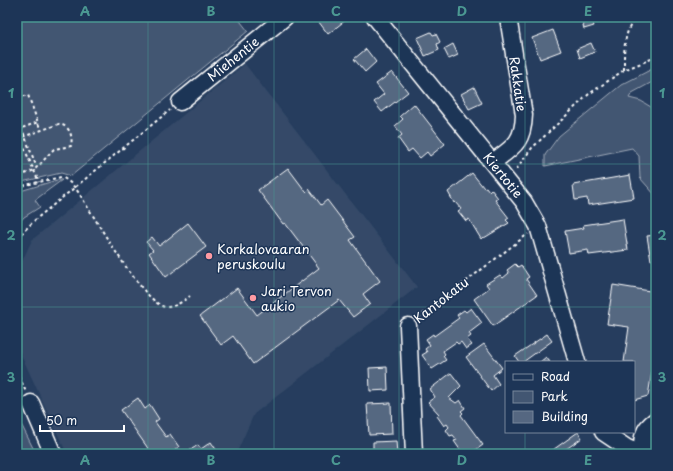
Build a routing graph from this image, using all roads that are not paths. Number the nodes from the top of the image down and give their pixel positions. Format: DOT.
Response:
graph roads {
  1 [pos="285,17"];
  2 [pos="376,17"];
  3 [pos="508,17"];
  4 [pos="180,102"];
  5 [pos="493,162"];
  6 [pos="408,326"];
  7 [pos="577,361"];
  8 [pos="31,403"];
  9 [pos="651,428"];
  10 [pos="635,431"];
  11 [pos="620,433"];
  12 [pos="608,435"];
  13 [pos="53,454"];
  14 [pos="414,454"];
  15 [pos="643,454"];
  16 [pos="646,454"];
  1 -- 4 [label="street, Miehentie"];
  2 -- 5 [label="street, Kiertotie"];
  3 -- 5 [label="street, Rakkatie"];
  5 -- 7 [label="street, Kiertotie"];
  6 -- 14 [label="street, Kantokatu"];
  8 -- 13 [label="street"];
  9 -- 10 [label="street"];
  9 -- 16 [label="main road"];
  11 -- 12 [label="street"];
  12 -- 15 [label="street"];
}
